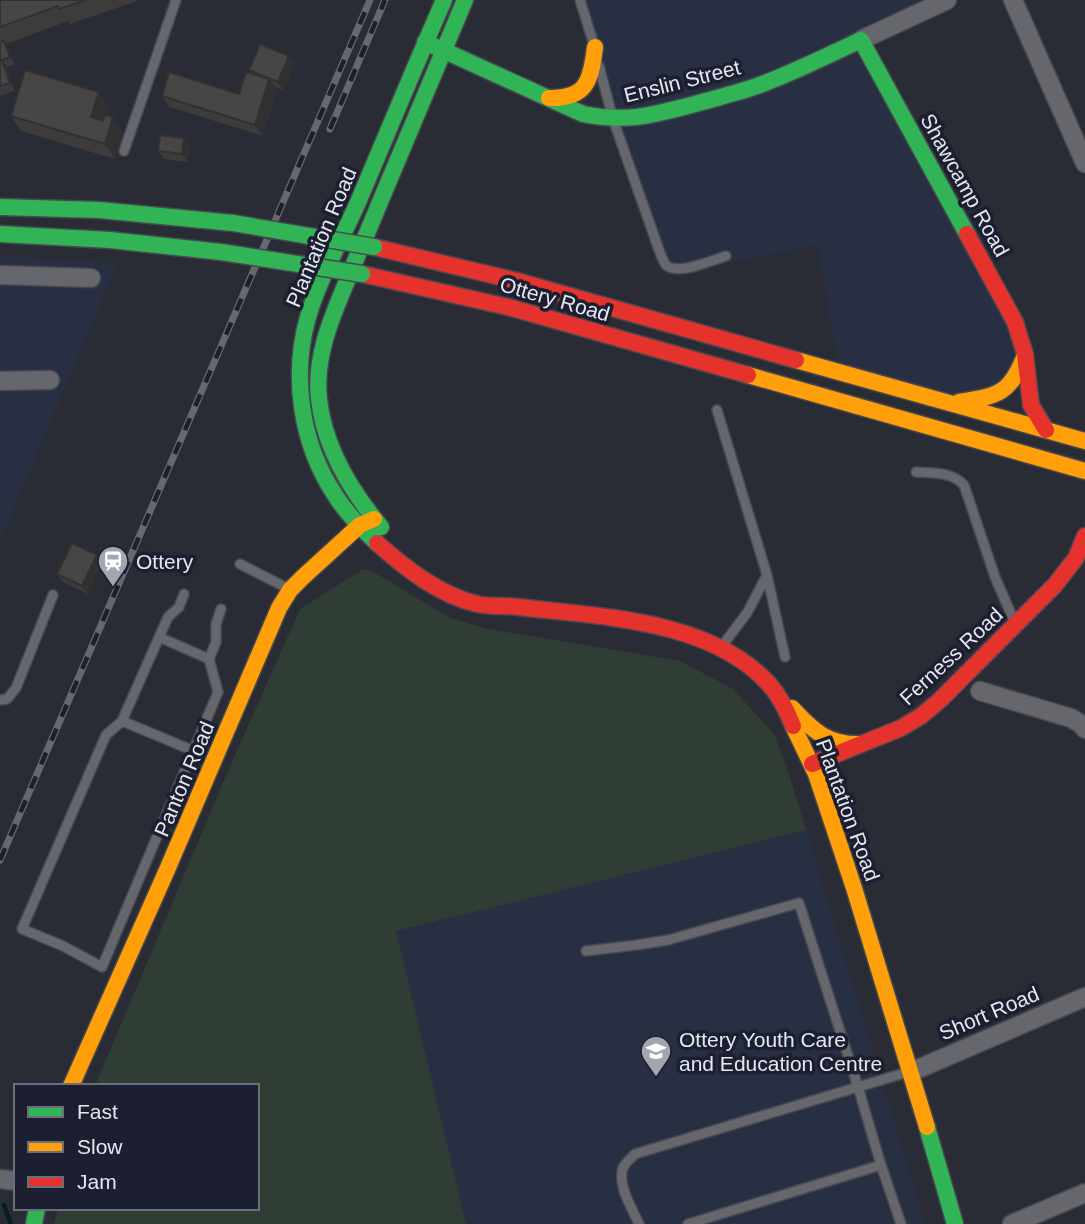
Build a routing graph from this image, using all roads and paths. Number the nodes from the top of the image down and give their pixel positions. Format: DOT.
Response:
graph roads {
  1 [pos="176,0"];
  2 [pos="444,0"];
  3 [pos="465,0"];
  4 [pos="580,0"];
  5 [pos="947,0"];
  6 [pos="1013,0"];
  7 [pos="861,40"];
  8 [pos="425,43"];
  9 [pos="595,47"];
  10 [pos="443,50"];
  11 [pos="548,98"];
  12 [pos="613,119"];
  13 [pos="124,151"];
  14 [pos="1085,163"];
  15 [pos="0,207"];
  16 [pos="0,234"];
  17 [pos="726,256"];
  18 [pos="0,275"];
  19 [pos="91,278"];
  20 [pos="1025,354"];
  21 [pos="50,380"];
  22 [pos="0,382"];
  23 [pos="950,403"];
  24 [pos="717,410"];
  25 [pos="1046,430"];
  26 [pos="1085,441"];
  27 [pos="1085,471"];
  28 [pos="916,472"];
  29 [pos="367,522"];
  30 [pos="1085,536"];
  31 [pos="328,556"];
  32 [pos="399,562"];
  33 [pos="240,564"];
  34 [pos="767,575"];
  35 [pos="290,590"];
  36 [pos="184,594"];
  37 [pos="52,595"];
  38 [pos="508,605"];
  39 [pos="221,609"];
  40 [pos="1016,624"];
  41 [pos="159,637"];
  42 [pos="721,647"];
  43 [pos="785,657"];
  44 [pos="209,659"];
  45 [pos="980,691"];
  46 [pos="779,695"];
  47 [pos="0,700"];
  48 [pos="122,721"];
  49 [pos="1085,729"];
  50 [pos="865,743"];
  51 [pos="194,751"];
  52 [pos="812,764"];
  53 [pos="586,951"];
  54 [pos="1085,997"];
  55 [pos="911,1072"];
  56 [pos="73,1084"];
  57 [pos="858,1087"];
  58 [pos="881,1165"];
  59 [pos="1085,1193"];
  60 [pos="639,1224"];
  61 [pos="688,1224"];
  62 [pos="901,1224"];
  63 [pos="955,1224"];
  64 [pos="1012,1224"];
  1 -- 13 [label="lane"];
  2 -- 8 [label="street, Plantation Road"];
  3 -- 10 [label="street, Plantation Road"];
  4 -- 9 [label="lane"];
  5 -- 7 [label="street, Enslin Street"];
  6 -- 14 [label="street"];
  7 -- 12 [label="street, Enslin Street"];
  7 -- 20 [label="street, Shawcamp Road"];
  8 -- 10 [label="street, Enslin Street"];
  8 -- 29 [label="street, Plantation Road"];
  9 -- 11 [label="street"];
  9 -- 12 [label="lane"];
  10 -- 11 [label="street, Enslin Street"];
  10 -- 29 [label="street, Plantation Road"];
  11 -- 12 [label="street, Enslin Street"];
  12 -- 17 [label="lane"];
  15 -- 23 [label="street, Ottery Road, bridge"];
  16 -- 27 [label="street, Ottery Road, bridge"];
  18 -- 19 [label="street"];
  20 -- 23 [label="street"];
  20 -- 25 [label="street, Shawcamp Road"];
  21 -- 22 [label="street"];
  23 -- 25 [label="street, Ottery Road"];
  24 -- 34 [label="lane"];
  25 -- 26 [label="street, Ottery Road"];
  28 -- 40 [label="lane"];
  29 -- 31 [label="street, Panton Road"];
  29 -- 32 [label="street, Plantation Road"];
  29 -- 38 [label="street, Plantation Road"];
  30 -- 40 [label="street, Ferness Road"];
  31 -- 32 [label="street"];
  31 -- 35 [label="street, Panton Road"];
  32 -- 38 [label="street, Plantation Road"];
  33 -- 35 [label="lane"];
  34 -- 42 [label="lane"];
  34 -- 43 [label="lane"];
  35 -- 56 [label="street, Panton Road"];
  36 -- 41 [label="lane"];
  37 -- 47 [label="lane"];
  38 -- 42 [label="street, Plantation Road"];
  39 -- 44 [label="lane"];
  40 -- 50 [label="street, Ferness Road"];
  41 -- 44 [label="lane"];
  41 -- 48 [label="lane"];
  42 -- 46 [label="street, Plantation Road"];
  44 -- 51 [label="lane"];
  45 -- 49 [label="street"];
  46 -- 50 [label="street"];
  46 -- 52 [label="street, Plantation Road"];
  48 -- 51 [label="lane"];
  48 -- 51 [label="lane"];
  50 -- 52 [label="street, Ferness Road"];
  52 -- 55 [label="street, Plantation Road"];
  53 -- 57 [label="lane"];
  54 -- 55 [label="street, Short Road"];
  55 -- 57 [label="lane"];
  55 -- 63 [label="street, Plantation Road"];
  57 -- 58 [label="lane"];
  57 -- 60 [label="lane"];
  58 -- 61 [label="lane"];
  58 -- 62 [label="lane"];
  59 -- 64 [label="street"];
}
